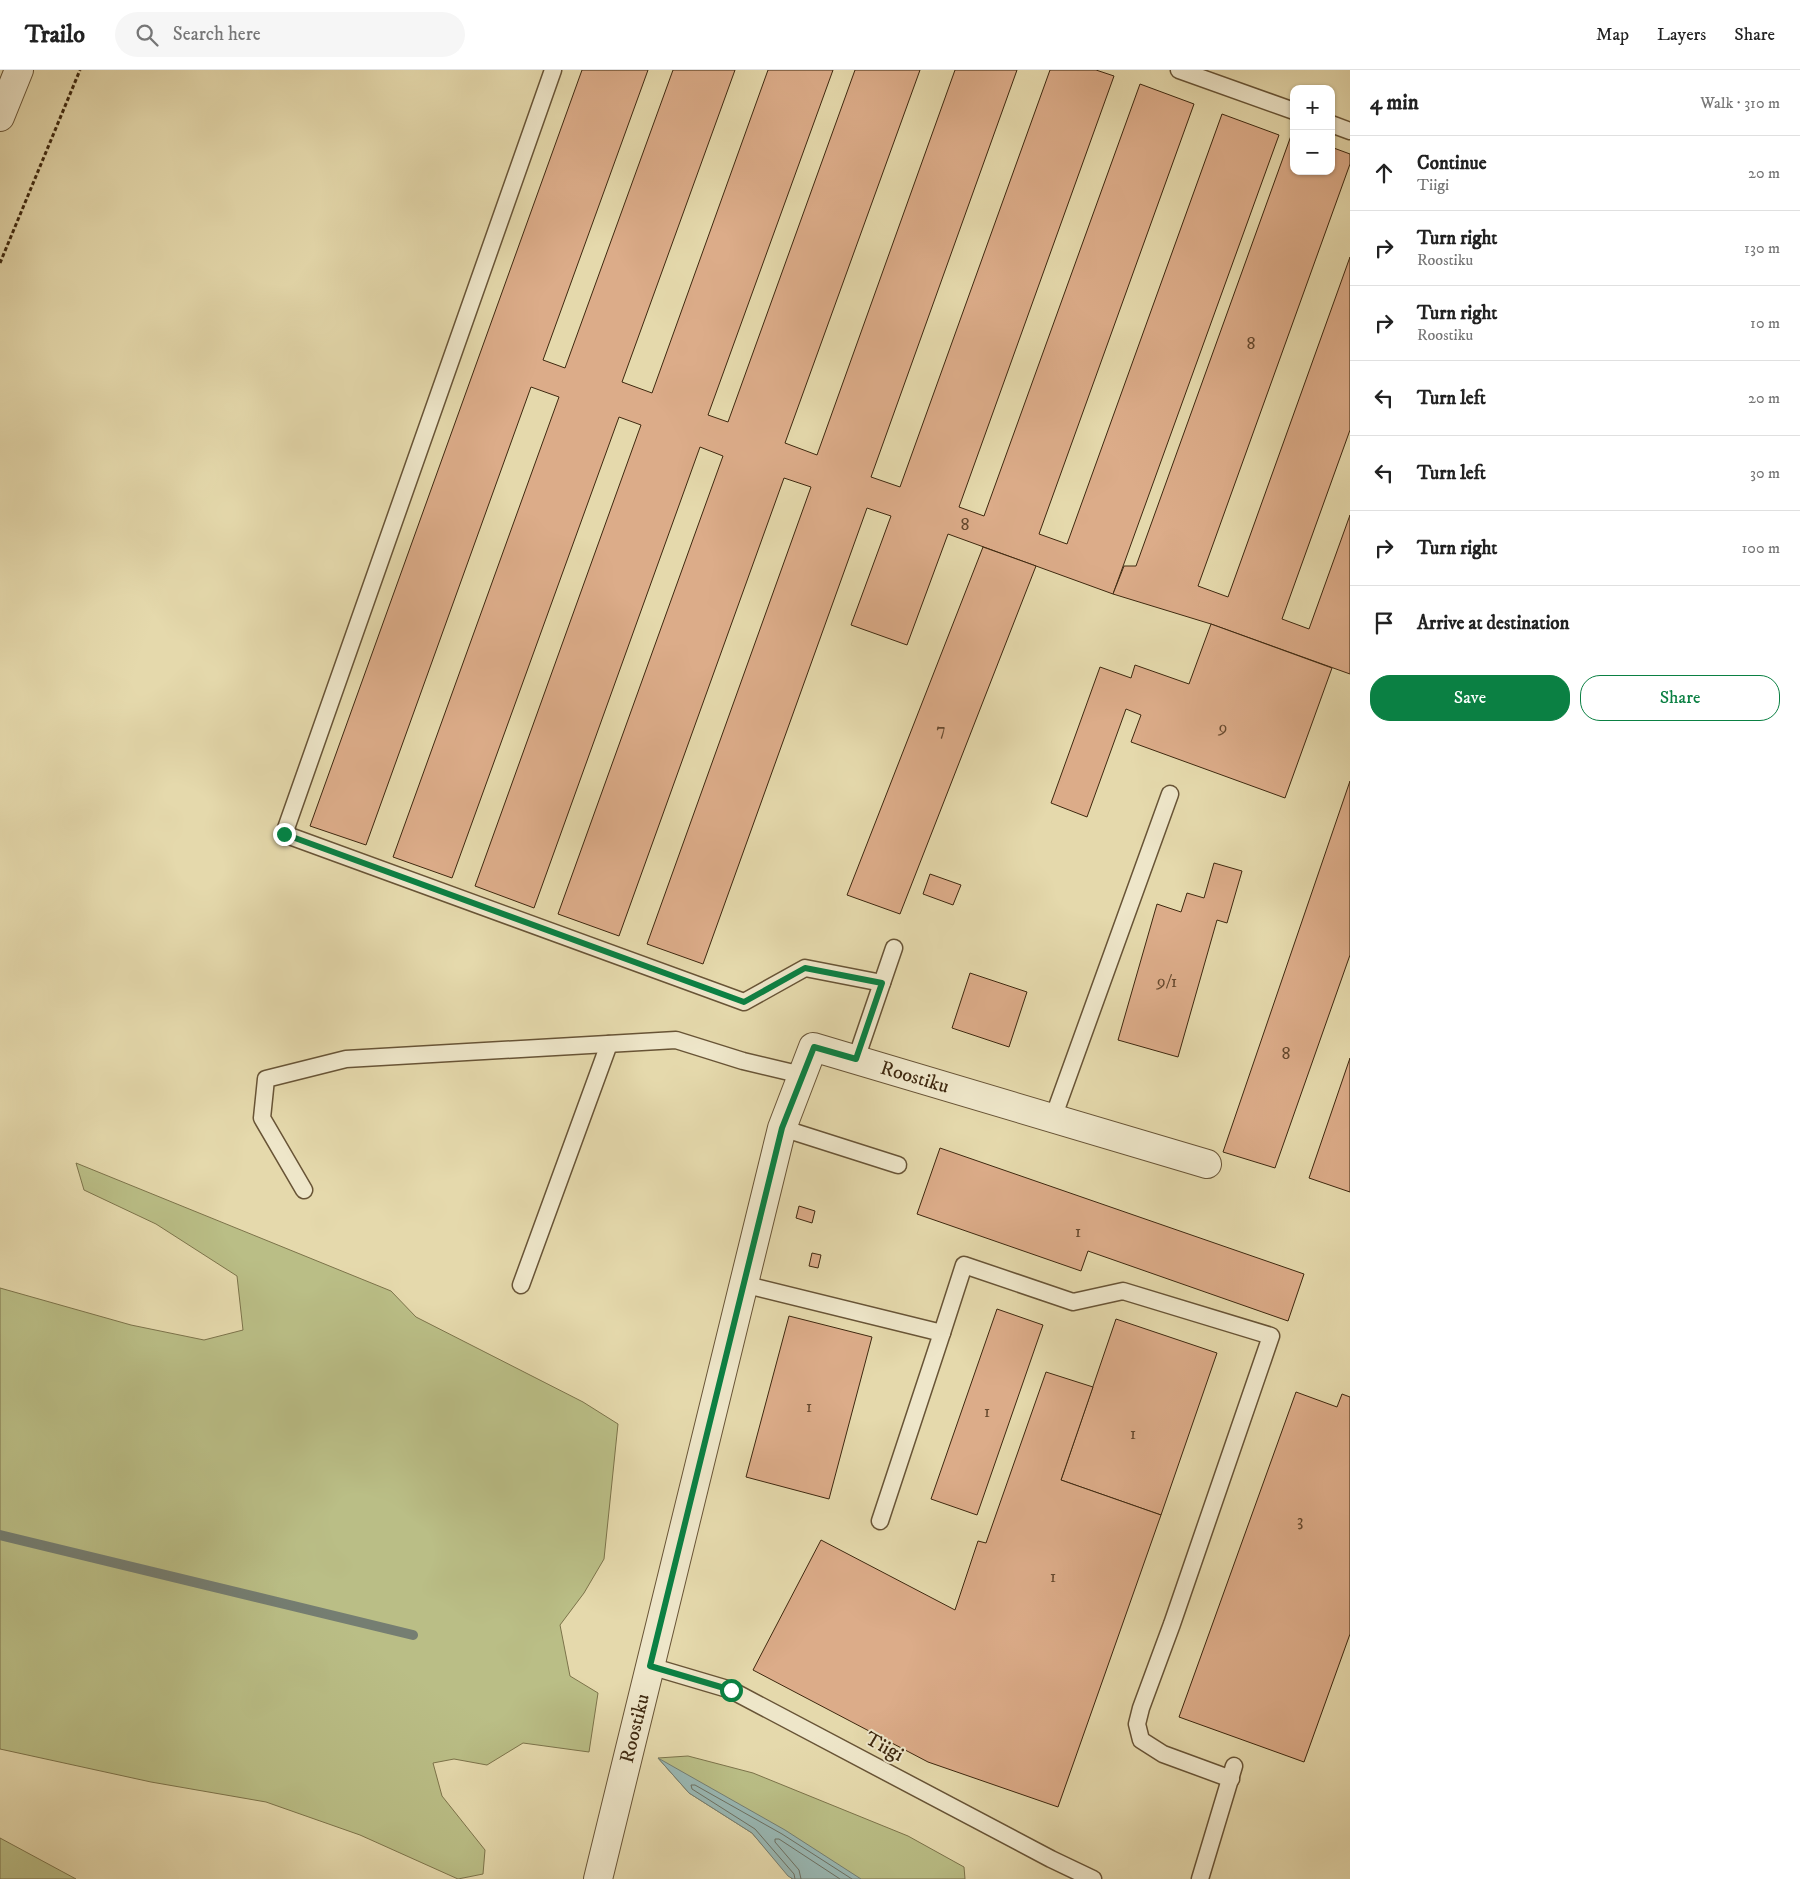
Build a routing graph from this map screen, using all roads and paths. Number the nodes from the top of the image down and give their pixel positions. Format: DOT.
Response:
graph roads {
  1 [pos="19,70"];
  2 [pos="80,70"];
  3 [pos="553,70"];
  4 [pos="1179,70"];
  5 [pos="1290,110"];
  6 [pos="0,117"];
  7 [pos="1335,125"];
  8 [pos="1350,130"];
  9 [pos="0,262"];
  10 [pos="1170,794"];
  11 [pos="894,948"];
  12 [pos="882,983"];
  13 [pos="609,1044"];
  14 [pos="856,1059"];
  15 [pos="802,1075"];
  16 [pos="1053,1118"];
  17 [pos="782,1128"];
  18 [pos="1207,1164"];
  19 [pos="898,1165"];
  20 [pos="304,1190"];
  21 [pos="521,1284"];
  22 [pos="743,1284"];
  23 [pos="942,1333"];
  24 [pos="880,1521"];
  25 [pos="650,1666"];
  26 [pos="598,1879"];
  27 [pos="1093,1879"];
  28 [pos="1200,1879"];
  1 -- 6 [label="street"];
  2 -- 9 [label="path"];
  3 -- 12 [label="lane"];
  4 -- 5 [label="lane"];
  7 -- 8 [label="lane"];
  10 -- 16 [label="lane"];
  11 -- 12 [label="lane"];
  12 -- 14 [label="lane"];
  13 -- 15 [label="lane"];
  13 -- 20 [label="lane"];
  13 -- 21 [label="lane"];
  14 -- 15 [label="street, Roostiku"];
  14 -- 16 [label="street, Roostiku"];
  15 -- 17 [label="street, Roostiku"];
  16 -- 18 [label="street, Roostiku"];
  17 -- 19 [label="lane"];
  17 -- 22 [label="street, Roostiku"];
  22 -- 23 [label="lane"];
  22 -- 25 [label="street, Roostiku"];
  23 -- 24 [label="lane"];
  23 -- 28 [label="lane"];
  25 -- 26 [label="street, Roostiku"];
  25 -- 27 [label="lane, Tiigi"];
}
